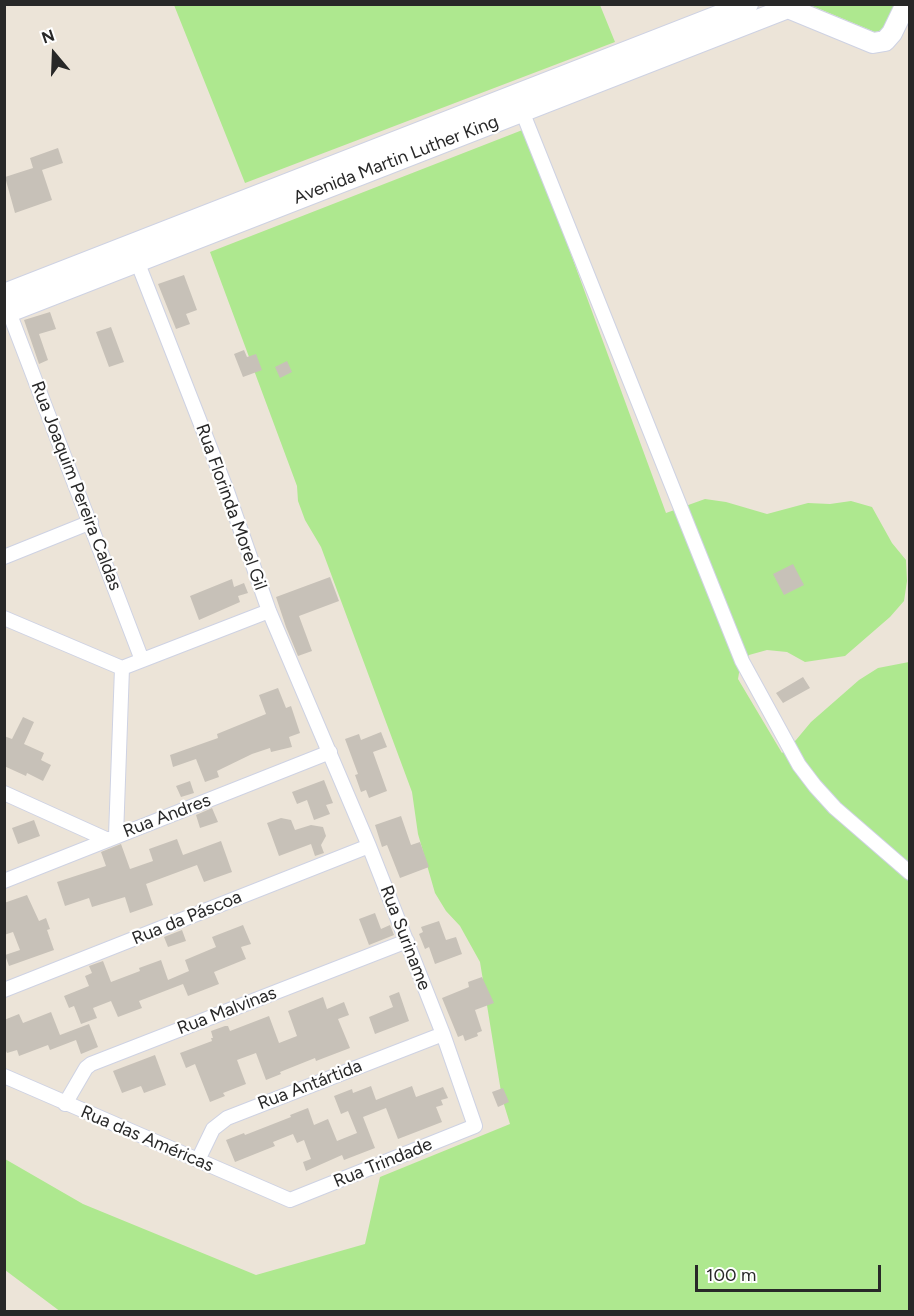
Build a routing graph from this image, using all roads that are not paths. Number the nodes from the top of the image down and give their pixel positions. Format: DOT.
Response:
graph roads {
  1 [pos="748,4"];
  2 [pos="906,4"];
  3 [pos="787,6"];
  4 [pos="522,111"];
  5 [pos="137,261"];
  6 [pos="6,307"];
  7 [pos="91,522"];
  8 [pos="4,556"];
  9 [pos="269,611"];
  10 [pos="4,618"];
  11 [pos="142,660"];
  12 [pos="122,668"];
  13 [pos="330,753"];
  14 [pos="4,793"];
  15 [pos="112,838"];
  16 [pos="369,846"];
  17 [pos="909,873"];
  18 [pos="4,881"];
  19 [pos="407,941"];
  20 [pos="4,990"];
  21 [pos="443,1034"];
  22 [pos="4,1076"];
  23 [pos="65,1104"];
  24 [pos="476,1126"];
  25 [pos="198,1161"];
  26 [pos="290,1200"];
  1 -- 6 [label="main road, Avenida Martin Luther King"];
  2 -- 3 [label="main road"];
  3 -- 4 [label="main road, Avenida Martin Luther King"];
  4 -- 5 [label="main road, Avenida Martin Luther King"];
  4 -- 17 [label="street"];
  5 -- 6 [label="main road, Avenida Martin Luther King"];
  5 -- 9 [label="street, Rua Florinda Morel Gil"];
  6 -- 7 [label="street, Rua Joaquim Pereira Caldas"];
  7 -- 8 [label="street"];
  7 -- 11 [label="street, Rua Joaquim Pereira Caldas"];
  9 -- 11 [label="street"];
  9 -- 13 [label="street, Rua Florinda Morel Gil"];
  10 -- 12 [label="street"];
  11 -- 12 [label="street"];
  12 -- 15 [label="street"];
  13 -- 15 [label="street, Rua Andres"];
  13 -- 16 [label="street, Rua Suriname"];
  14 -- 15 [label="street"];
  15 -- 18 [label="street, Rua Andres"];
  16 -- 19 [label="street, Rua Suriname"];
  16 -- 20 [label="street, Rua da Páscoa"];
  19 -- 21 [label="street, Rua Suriname"];
  19 -- 23 [label="street, Rua Malvinas"];
  21 -- 24 [label="street, Rua Suriname"];
  21 -- 25 [label="street, Rua Antártida"];
  22 -- 23 [label="street, Rua das Américas"];
  23 -- 25 [label="street, Rua das Américas"];
  24 -- 26 [label="street, Rua Trindade"];
  25 -- 26 [label="street, Rua das Américas"];
}
